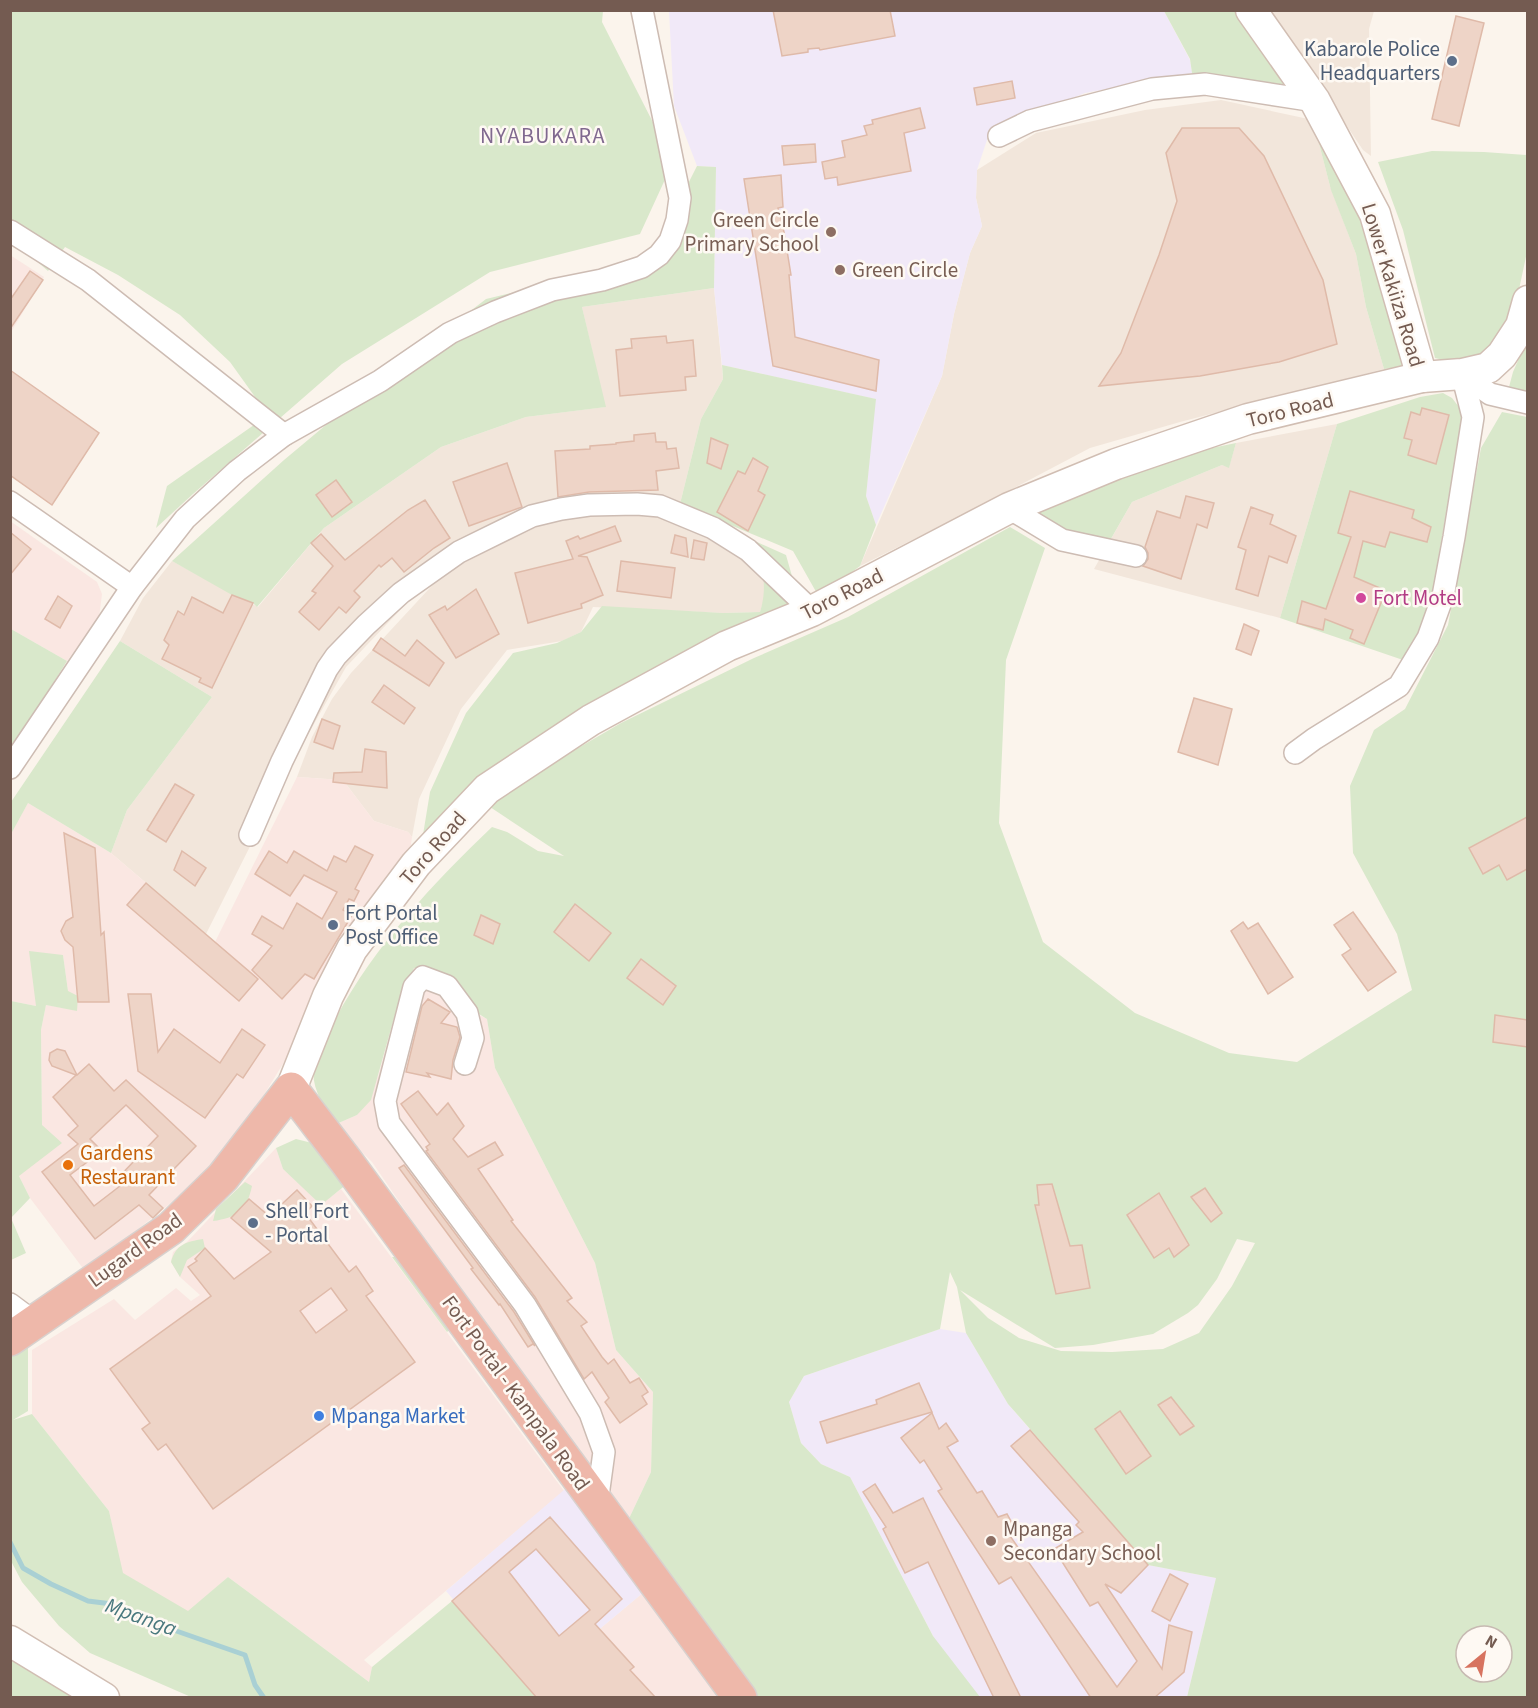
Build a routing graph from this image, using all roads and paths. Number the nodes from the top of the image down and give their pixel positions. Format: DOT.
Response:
graph roads {
  1 [pos="642,10"];
  2 [pos="1251,10"];
  3 [pos="1315,101"];
  4 [pos="999,136"];
  5 [pos="10,231"];
  6 [pos="1527,301"];
  7 [pos="1462,374"];
  8 [pos="1422,377"];
  9 [pos="1527,403"];
  10 [pos="284,435"];
  11 [pos="10,502"];
  12 [pos="1009,508"];
  13 [pos="1136,556"];
  14 [pos="132,587"];
  15 [pos="812,611"];
  16 [pos="1294,753"];
  17 [pos="10,768"];
  18 [pos="250,835"];
  19 [pos="465,1064"];
  20 [pos="291,1089"];
  21 [pos="18,1322"];
  22 [pos="597,1503"];
  23 [pos="10,1641"];
  24 [pos="104,1698"];
  25 [pos="740,1698"];
  1 -- 10 [label="street"];
  2 -- 3 [label="main road, Lower Kakiiza Road"];
  3 -- 4 [label="street"];
  3 -- 8 [label="main road, Lower Kakiiza Road"];
  5 -- 10 [label="street"];
  6 -- 7 [label="main road, Toro Road"];
  7 -- 8 [label="main road, Toro Road"];
  7 -- 9 [label="street"];
  7 -- 16 [label="street"];
  8 -- 12 [label="main road, Toro Road"];
  10 -- 14 [label="street"];
  11 -- 14 [label="street"];
  12 -- 13 [label="street"];
  12 -- 15 [label="main road, Toro Road"];
  14 -- 17 [label="street"];
  15 -- 18 [label="street"];
  15 -- 20 [label="main road, Toro Road"];
  19 -- 22 [label="street"];
  20 -- 21 [label="highway, Lugard Road"];
  20 -- 22 [label="highway, Fort Portal - Kampala Road"];
  22 -- 25 [label="highway, Fort Portal - Kampala Road"];
  23 -- 24 [label="main road"];
}
